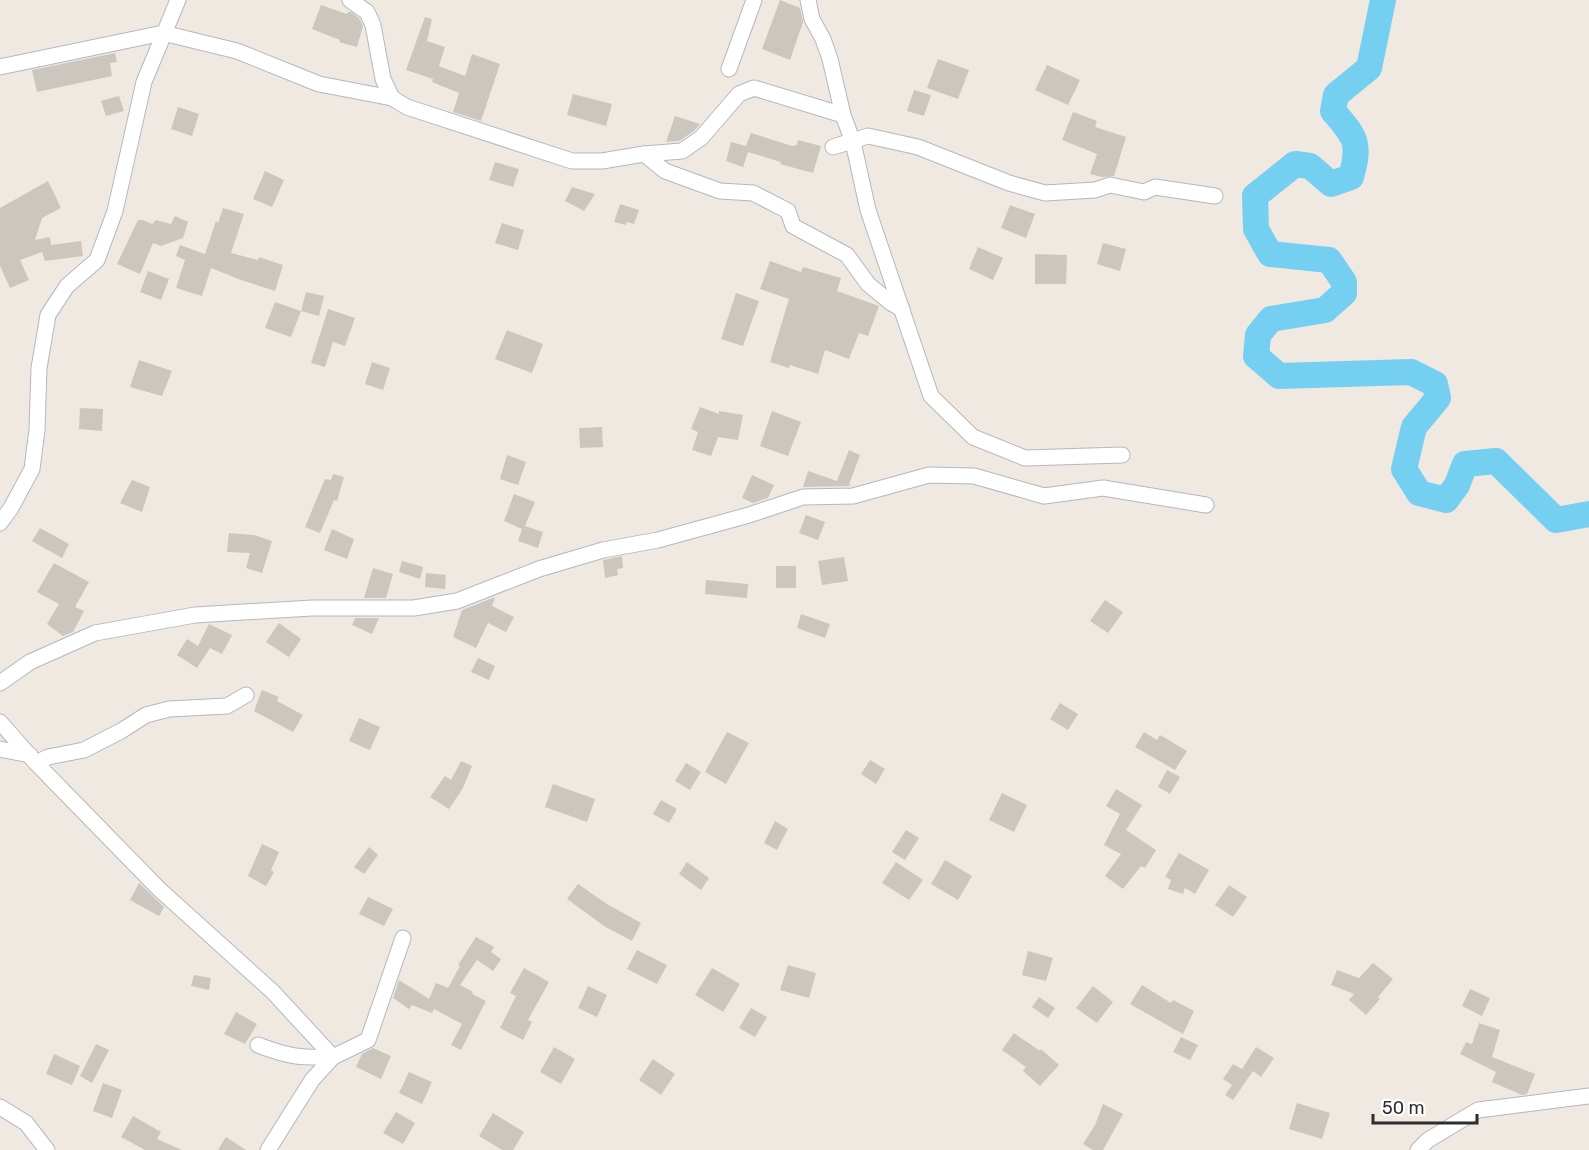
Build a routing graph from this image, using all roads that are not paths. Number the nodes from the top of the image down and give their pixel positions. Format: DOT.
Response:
graph roads {
  1 [pos="178,0"];
  2 [pos="350,0"];
  3 [pos="754,0"];
  4 [pos="808,0"];
  5 [pos="163,33"];
  6 [pos="0,68"];
  7 [pos="729,69"];
  8 [pos="392,98"];
  9 [pos="843,115"];
  10 [pos="853,142"];
  11 [pos="833,147"];
  12 [pos="644,154"];
  13 [pos="1215,196"];
  14 [pos="902,309"];
  15 [pos="1122,455"];
  16 [pos="1206,504"];
  17 [pos="0,523"];
  18 [pos="0,683"];
  19 [pos="246,695"];
  20 [pos="0,722"];
  21 [pos="0,749"];
  22 [pos="37,758"];
  23 [pos="403,938"];
  24 [pos="258,1045"];
  25 [pos="333,1056"];
  26 [pos="1589,1096"];
  27 [pos="0,1107"];
  28 [pos="47,1150"];
  29 [pos="268,1150"];
  30 [pos="1418,1150"];
  1 -- 5 [label="street"];
  2 -- 8 [label="street"];
  3 -- 7 [label="street"];
  4 -- 9 [label="street"];
  5 -- 6 [label="street"];
  5 -- 8 [label="street"];
  5 -- 17 [label="street"];
  8 -- 12 [label="street"];
  9 -- 10 [label="street"];
  9 -- 12 [label="street"];
  10 -- 11 [label="street"];
  10 -- 13 [label="street"];
  10 -- 14 [label="street"];
  12 -- 14 [label="street"];
  14 -- 15 [label="street"];
  16 -- 18 [label="street"];
  19 -- 22 [label="street"];
  20 -- 22 [label="street"];
  21 -- 22 [label="street"];
  22 -- 25 [label="street"];
  23 -- 25 [label="street"];
  24 -- 25 [label="street"];
  25 -- 29 [label="street"];
  26 -- 30 [label="street"];
  27 -- 28 [label="street"];
}
